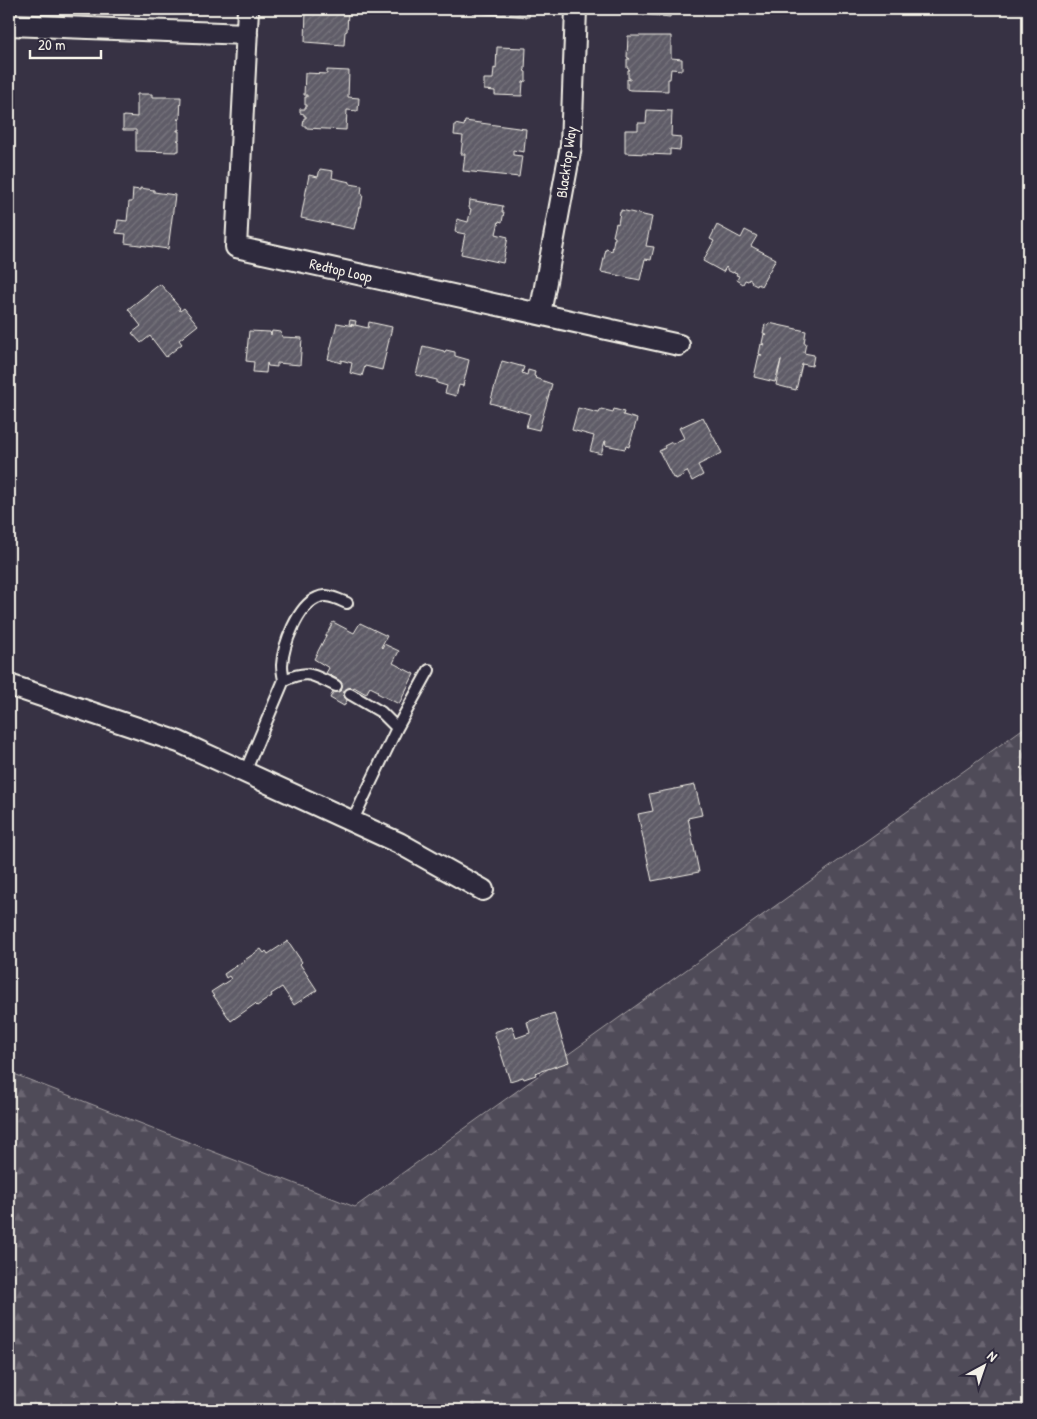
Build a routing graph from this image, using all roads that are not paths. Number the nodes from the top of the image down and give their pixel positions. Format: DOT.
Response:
graph roads {
  1 [pos="248,9"];
  2 [pos="576,9"];
  3 [pos="9,25"];
  4 [pos="247,34"];
  5 [pos="540,314"];
  6 [pos="679,345"];
  7 [pos="346,603"];
  8 [pos="429,670"];
  9 [pos="284,680"];
  10 [pos="9,685"];
  11 [pos="336,686"];
  12 [pos="350,694"];
  13 [pos="398,728"];
  14 [pos="245,772"];
  15 [pos="352,822"];
  16 [pos="483,890"];
  1 -- 4 [label="street, Redtop Loop"];
  2 -- 5 [label="street, Blacktop Way"];
  3 -- 4 [label="street"];
  4 -- 5 [label="street, Redtop Loop"];
  5 -- 6 [label="street, Redtop Loop"];
  7 -- 9 [label="lane"];
  8 -- 13 [label="lane"];
  9 -- 11 [label="lane"];
  9 -- 14 [label="lane"];
  10 -- 14 [label="street"];
  12 -- 13 [label="lane"];
  13 -- 15 [label="lane"];
  14 -- 15 [label="street"];
  15 -- 16 [label="street"];
}
